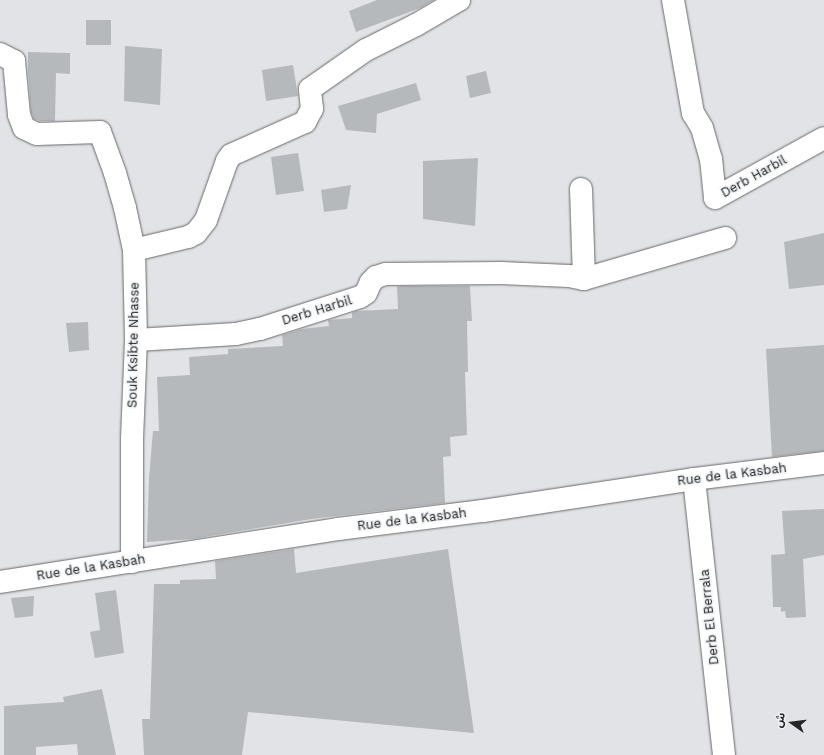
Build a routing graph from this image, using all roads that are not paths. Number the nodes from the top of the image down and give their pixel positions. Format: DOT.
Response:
graph roads {
  1 [pos="459,0"];
  2 [pos="673,0"];
  3 [pos="0,54"];
  4 [pos="824,138"];
  5 [pos="581,189"];
  6 [pos="725,238"];
  7 [pos="134,250"];
  8 [pos="584,279"];
  9 [pos="136,340"];
  10 [pos="824,463"];
  11 [pos="694,479"];
  12 [pos="132,562"];
  13 [pos="0,582"];
  14 [pos="724,755"];
  1 -- 7 [label="street"];
  2 -- 4 [label="street, Derb Harbil"];
  3 -- 7 [label="street, Souk Ksibte Nhasse"];
  5 -- 8 [label="street"];
  6 -- 8 [label="street"];
  7 -- 9 [label="street, Souk Ksibte Nhasse"];
  8 -- 9 [label="street, Derb Harbil"];
  9 -- 12 [label="street, Souk Ksibte Nhasse"];
  10 -- 11 [label="street, Rue de la Kasbah"];
  11 -- 12 [label="street, Rue de la Kasbah"];
  11 -- 14 [label="street, Derb El Berrala"];
  12 -- 13 [label="street, Rue de la Kasbah"];
}
